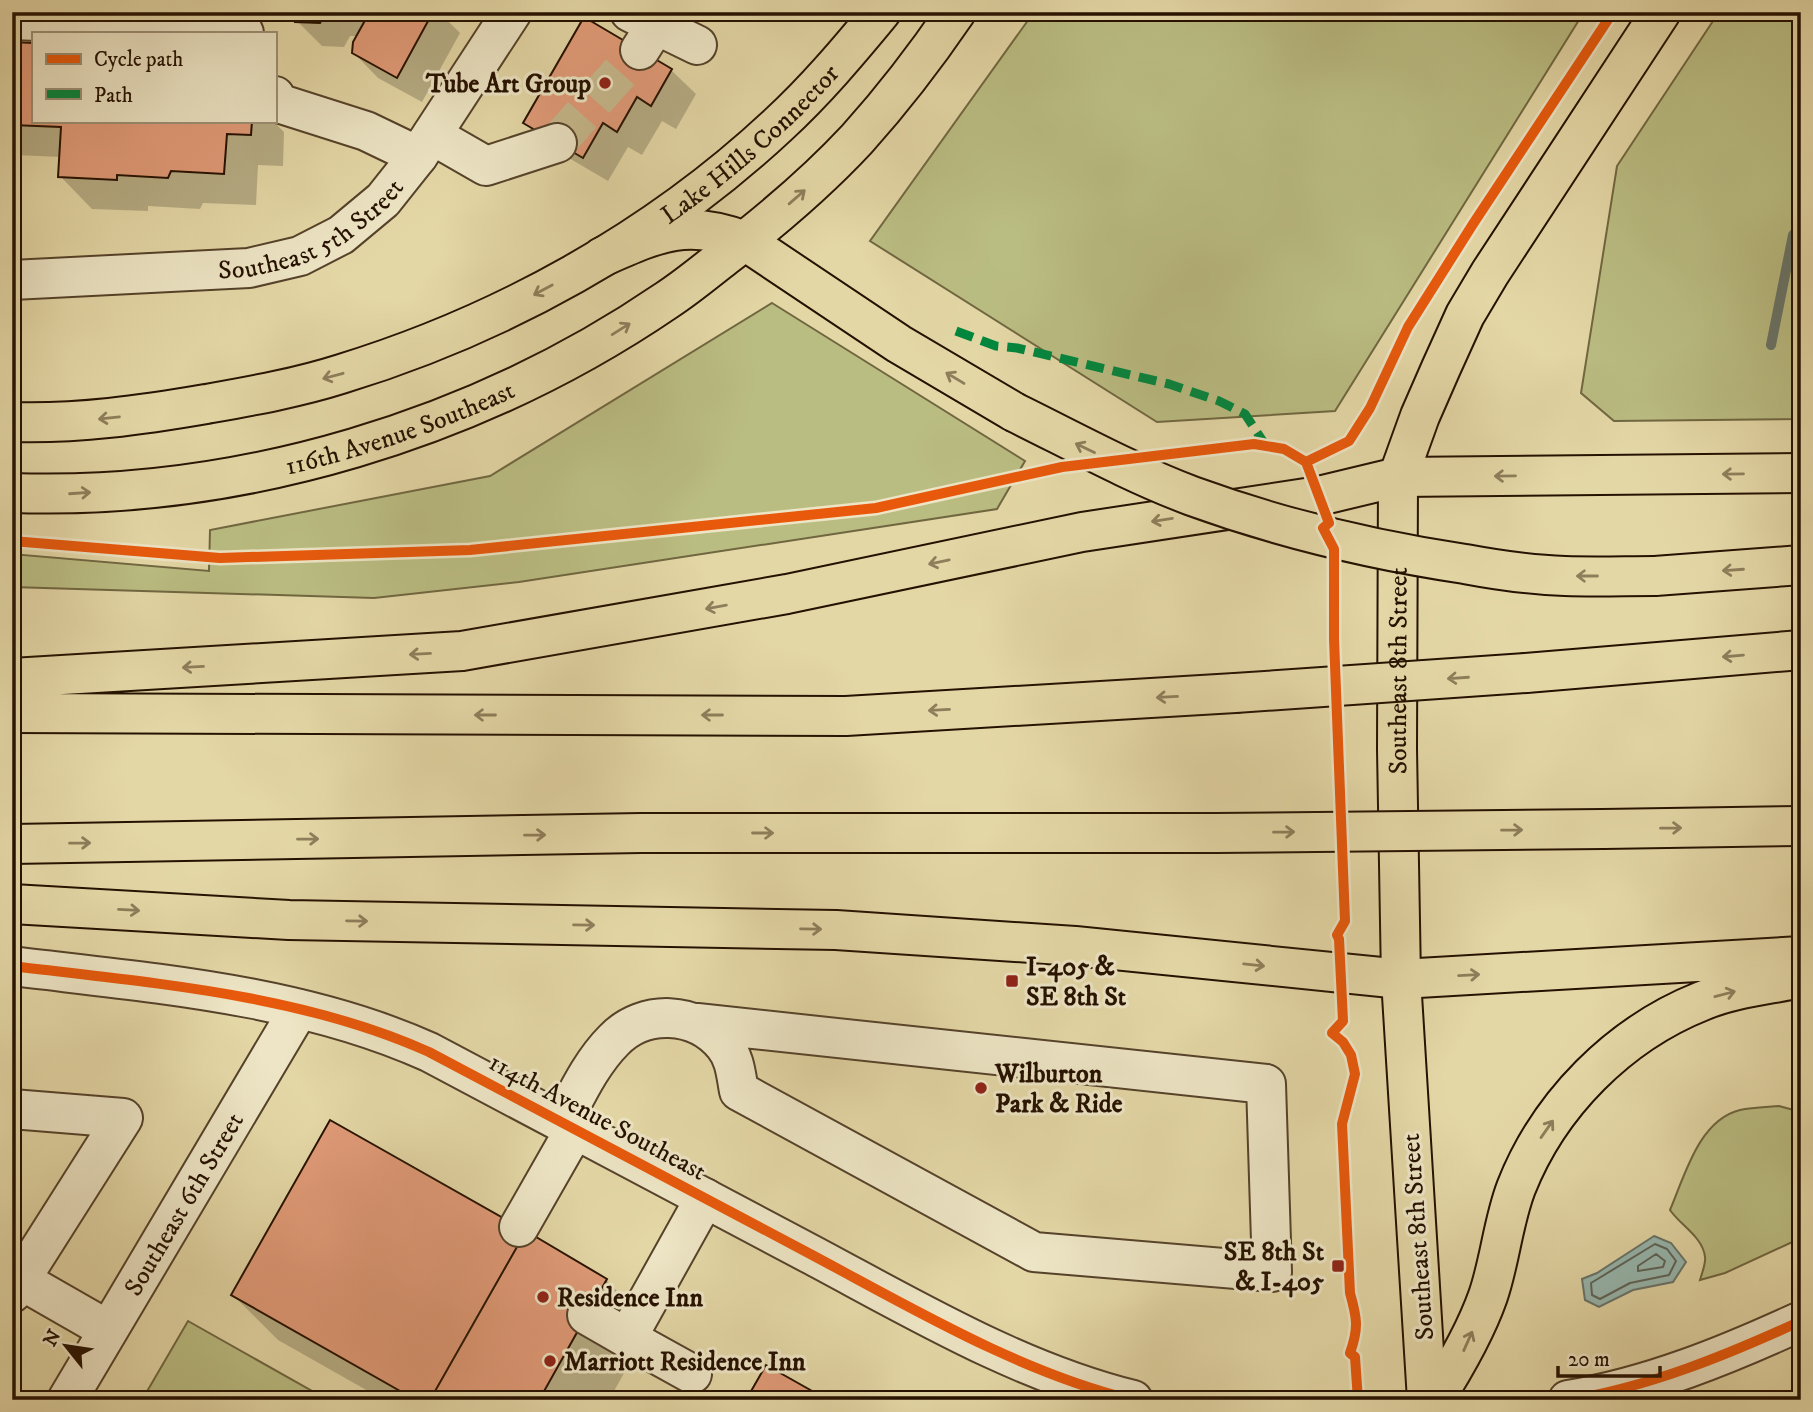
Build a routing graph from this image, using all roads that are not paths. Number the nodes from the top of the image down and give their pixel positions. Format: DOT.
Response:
graph roads {
  1 [pos="512,12"];
  2 [pos="881,12"];
  3 [pos="956,12"];
  4 [pos="1661,12"];
  5 [pos="12,20"];
  6 [pos="642,29"];
  7 [pos="244,32"];
  8 [pos="697,45"];
  9 [pos="276,98"];
  10 [pos="557,143"];
  11 [pos="425,145"];
  12 [pos="745,241"];
  13 [pos="602,257"];
  14 [pos="12,281"];
  15 [pos="12,422"];
  16 [pos="1801,473"];
  17 [pos="1398,477"];
  18 [pos="12,493"];
  19 [pos="1801,565"];
  20 [pos="1801,650"];
  21 [pos="12,677"];
  22 [pos="12,713"];
  23 [pos="1801,826"];
  24 [pos="12,844"];
  25 [pos="12,904"];
  26 [pos="1801,956"];
  27 [pos="12,966"];
  28 [pos="1801,978"];
  29 [pos="1401,979"];
  30 [pos="299,1009"];
  31 [pos="697,1023"];
  32 [pos="12,1109"];
  33 [pos="568,1126"];
  34 [pos="705,1198"];
  35 [pos="519,1227"];
  36 [pos="15,1282"];
  37 [pos="587,1315"];
  38 [pos="1801,1321"];
  39 [pos="108,1330"];
  40 [pos="628,1338"];
  41 [pos="692,1374"];
  42 [pos="67,1400"];
  43 [pos="1133,1400"];
  44 [pos="1427,1400"];
  45 [pos="1434,1400"];
  46 [pos="1568,1400"];
  1 -- 11 [label="street, Southeast 5th Street"];
  2 -- 13 [label="main road, Lake Hills Connector"];
  12 -- 3 [label="main road, one-way"];
  4 -- 17 [label="main road, Southeast 8th Street"];
  5 -- 7 [label="street"];
  6 -- 8 [label="street"];
  9 -- 11 [label="street"];
  10 -- 11 [label="street"];
  11 -- 14 [label="street, Southeast 5th Street"];
  12 -- 13 [label="main road"];
  18 -- 12 [label="main road, 116th Avenue Southeast, one-way"];
  19 -- 12 [label="main road, one-way, bridge"];
  13 -- 15 [label="main road, one-way"];
  16 -- 17 [label="main road, one-way"];
  17 -- 21 [label="main road, one-way"];
  17 -- 29 [label="main road, Southeast 8th Street"];
  20 -- 22 [label="main road, one-way, bridge"];
  24 -- 23 [label="main road, one-way, bridge"];
  25 -- 29 [label="main road, one-way"];
  29 -- 26 [label="main road, one-way"];
  27 -- 30 [label="street, 114th Avenue Southeast"];
  45 -- 28 [label="main road, one-way"];
  29 -- 44 [label="main road, Southeast 8th Street"];
  30 -- 33 [label="street, 114th Avenue Southeast"];
  30 -- 39 [label="street, Southeast 6th Street"];
  31 -- 31 [label="street"];
  31 -- 33 [label="street"];
  32 -- 36 [label="street"];
  33 -- 34 [label="street, 114th Avenue Southeast"];
  33 -- 35 [label="street"];
  34 -- 40 [label="street"];
  34 -- 43 [label="street, 114th Avenue Southeast"];
  36 -- 39 [label="street"];
  37 -- 40 [label="street"];
  38 -- 46 [label="street"];
  39 -- 42 [label="street, Southeast 6th Street"];
  40 -- 41 [label="street"];
}
